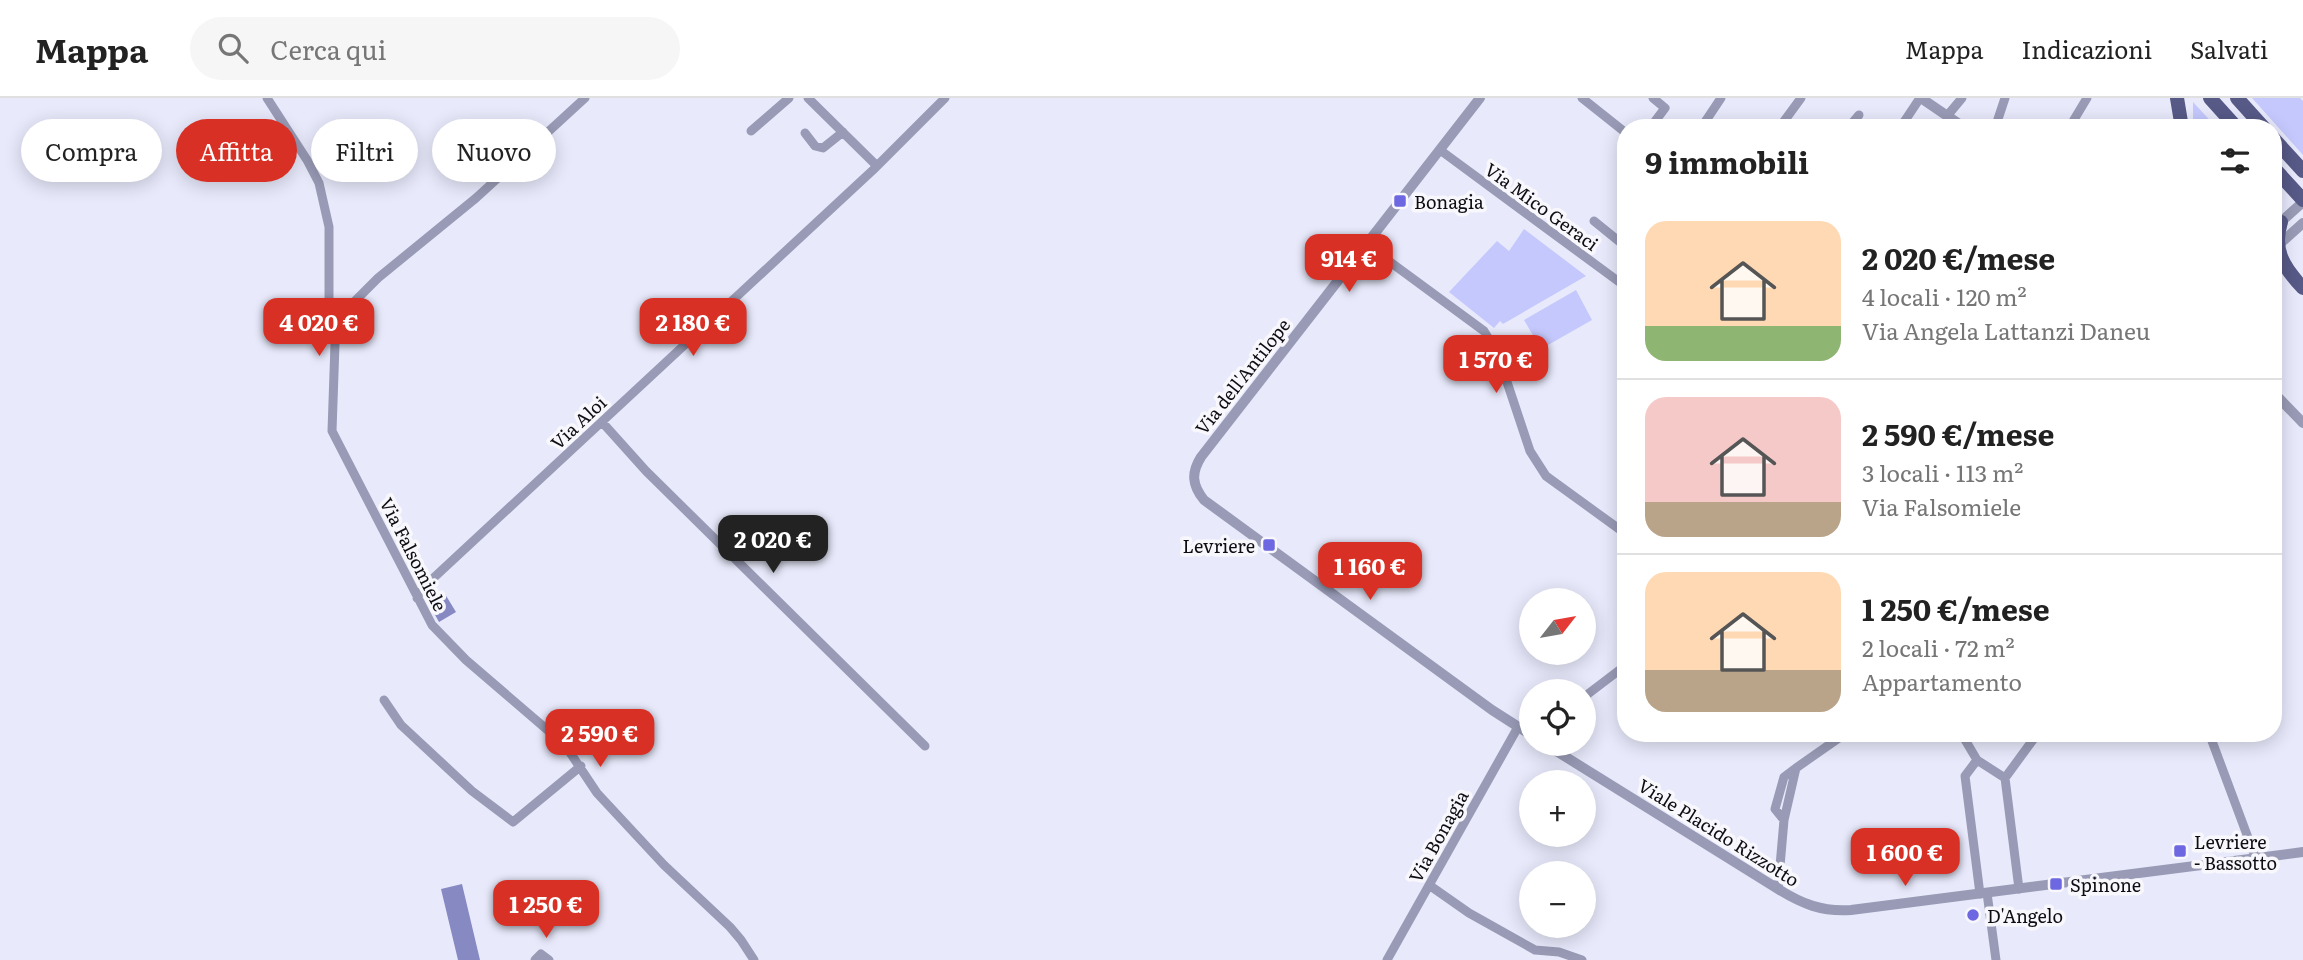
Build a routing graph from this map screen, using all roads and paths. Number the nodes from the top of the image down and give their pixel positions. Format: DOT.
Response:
graph roads {
  1 [pos="267,98"];
  2 [pos="585,98"];
  3 [pos="789,98"];
  4 [pos="808,98"];
  5 [pos="945,98"];
  6 [pos="1480,98"];
  7 [pos="1582,98"];
  8 [pos="1653,98"];
  9 [pos="1721,98"];
  10 [pos="1801,98"];
  11 [pos="1920,98"];
  12 [pos="1962,98"];
  13 [pos="2005,98"];
  14 [pos="2087,98"];
  15 [pos="2177,98"];
  16 [pos="2210,98"];
  17 [pos="2236,98"];
  18 [pos="1859,115"];
  19 [pos="1657,119"];
  20 [pos="1708,119"];
  21 [pos="1786,119"];
  22 [pos="1856,119"];
  23 [pos="1906,119"];
  24 [pos="1949,119"];
  25 [pos="1956,119"];
  26 [pos="1998,119"];
  27 [pos="2074,119"];
  28 [pos="2180,119"];
  29 [pos="2229,119"];
  30 [pos="2256,119"];
  31 [pos="1617,126"];
  32 [pos="751,131"];
  33 [pos="843,132"];
  34 [pos="805,133"];
  35 [pos="2282,148"];
  36 [pos="1440,150"];
  37 [pos="877,166"];
  38 [pos="2303,171"];
  39 [pos="2282,179"];
  40 [pos="2300,203"];
  41 [pos="1594,221"];
  42 [pos="2282,232"];
  43 [pos="1617,240"];
  44 [pos="1367,245"];
  45 [pos="2282,268"];
  46 [pos="1617,279"];
  47 [pos="2303,288"];
  48 [pos="332,324"];
  49 [pos="2282,402"];
  50 [pos="602,422"];
  51 [pos="2303,424"];
  52 [pos="1617,527"];
  53 [pos="416,598"];
  54 [pos="1617,671"];
  55 [pos="1596,688"];
  56 [pos="384,700"];
  57 [pos="1518,727"];
  58 [pos="1833,742"];
  59 [pos="1966,742"];
  60 [pos="2031,742"];
  61 [pos="2212,742"];
  62 [pos="925,746"];
  63 [pos="1564,756"];
  64 [pos="1977,760"];
  65 [pos="581,766"];
  66 [pos="2005,778"];
  67 [pos="2303,852"];
  68 [pos="2256,859"];
  69 [pos="1429,885"];
  70 [pos="2019,889"];
  71 [pos="1778,890"];
  72 [pos="1983,894"];
  73 [pos="535,960"];
  74 [pos="549,960"];
  75 [pos="754,960"];
  76 [pos="1387,960"];
  77 [pos="1582,960"];
  78 [pos="1996,960"];
  1 -- 48 [label="street, Via Falsomiele"];
  2 -- 48 [label="street"];
  3 -- 32 [label="street"];
  4 -- 33 [label="street"];
  5 -- 37 [label="street, Via Aloi"];
  6 -- 36 [label="street, Via dell'Antilope"];
  7 -- 31 [label="street"];
  8 -- 19 [label="street"];
  9 -- 20 [label="street"];
  10 -- 21 [label="street"];
  11 -- 23 [label="street"];
  11 -- 24 [label="street"];
  12 -- 25 [label="street"];
  13 -- 26 [label="street"];
  14 -- 27 [label="street"];
  15 -- 28 [label="main road"];
  16 -- 29 [label="main road"];
  17 -- 30 [label="main road"];
  18 -- 22 [label="street"];
  33 -- 34 [label="street"];
  33 -- 37 [label="street"];
  35 -- 38 [label="main road"];
  36 -- 44 [label="street, Via dell'Antilope"];
  36 -- 46 [label="street, Via Mico Geraci"];
  37 -- 50 [label="street, Via Aloi"];
  39 -- 40 [label="main road"];
  40 -- 42 [label="street"];
  41 -- 43 [label="street"];
  44 -- 52 [label="street"];
  44 -- 57 [label="street, Via dell'Antilope"];
  45 -- 47 [label="main road"];
  48 -- 53 [label="street, Via Falsomiele"];
  49 -- 51 [label="street"];
  50 -- 53 [label="street, Via Aloi"];
  50 -- 62 [label="street"];
  53 -- 65 [label="street, Via Falsomiele"];
  54 -- 55 [label="street"];
  56 -- 65 [label="street"];
  57 -- 69 [label="street, Via Bonagia"];
  58 -- 71 [label="street"];
  59 -- 64 [label="street"];
  60 -- 66 [label="street"];
  61 -- 68 [label="street"];
  63 -- 71 [label="street, Viale Placido Rizzotto"];
  64 -- 66 [label="street"];
  64 -- 72 [label="street"];
  65 -- 75 [label="street, Via Falsomiele"];
  66 -- 70 [label="street"];
  67 -- 68 [label="street, Viale Placido Rizzotto"];
  68 -- 70 [label="street, Viale Placido Rizzotto"];
  69 -- 76 [label="street, Via Bonagia"];
  69 -- 77 [label="street"];
  70 -- 72 [label="street, Viale Placido Rizzotto"];
  71 -- 72 [label="street, Viale Placido Rizzotto"];
  72 -- 78 [label="street"];
  73 -- 74 [label="street"];
}
